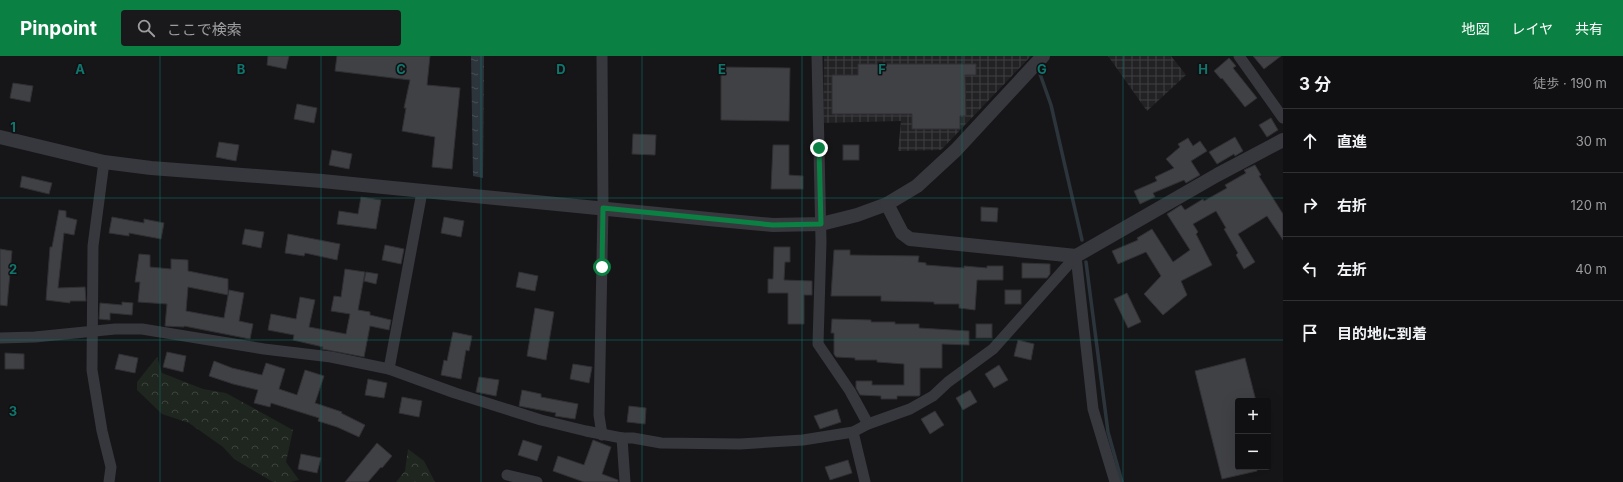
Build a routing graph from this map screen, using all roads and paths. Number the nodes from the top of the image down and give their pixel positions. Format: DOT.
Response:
graph roads {
  1 [pos="602,56"];
  2 [pos="817,56"];
  3 [pos="1043,56"];
  4 [pos="1239,56"];
  5 [pos="1283,118"];
  6 [pos="0,137"];
  7 [pos="1283,140"];
  8 [pos="104,162"];
  9 [pos="422,192"];
  10 [pos="887,204"];
  11 [pos="603,208"];
  12 [pos="821,224"];
  13 [pos="1076,256"];
  14 [pos="94,331"];
  15 [pos="0,338"];
  16 [pos="389,369"];
  17 [pos="868,424"];
  18 [pos="853,432"];
  19 [pos="602,435"];
  20 [pos="622,438"];
  21 [pos="507,475"];
  22 [pos="109,482"];
  23 [pos="537,482"];
  24 [pos="625,482"];
  25 [pos="865,482"];
  26 [pos="1115,482"];
  1 -- 11 [label="street"];
  2 -- 12 [label="street"];
  3 -- 10 [label="street"];
  4 -- 5 [label="street"];
  6 -- 8 [label="street"];
  7 -- 13 [label="street"];
  8 -- 9 [label="street"];
  8 -- 14 [label="street"];
  9 -- 11 [label="street"];
  9 -- 16 [label="street"];
  10 -- 12 [label="street"];
  10 -- 13 [label="street"];
  11 -- 12 [label="street"];
  11 -- 19 [label="street"];
  12 -- 17 [label="street"];
  13 -- 17 [label="street"];
  13 -- 26 [label="street"];
  14 -- 15 [label="street"];
  14 -- 16 [label="street"];
  14 -- 22 [label="street"];
  16 -- 19 [label="street"];
  17 -- 18 [label="street"];
  18 -- 20 [label="street"];
  18 -- 25 [label="street"];
  19 -- 20 [label="street"];
  20 -- 24 [label="street"];
  21 -- 23 [label="street"];
}
